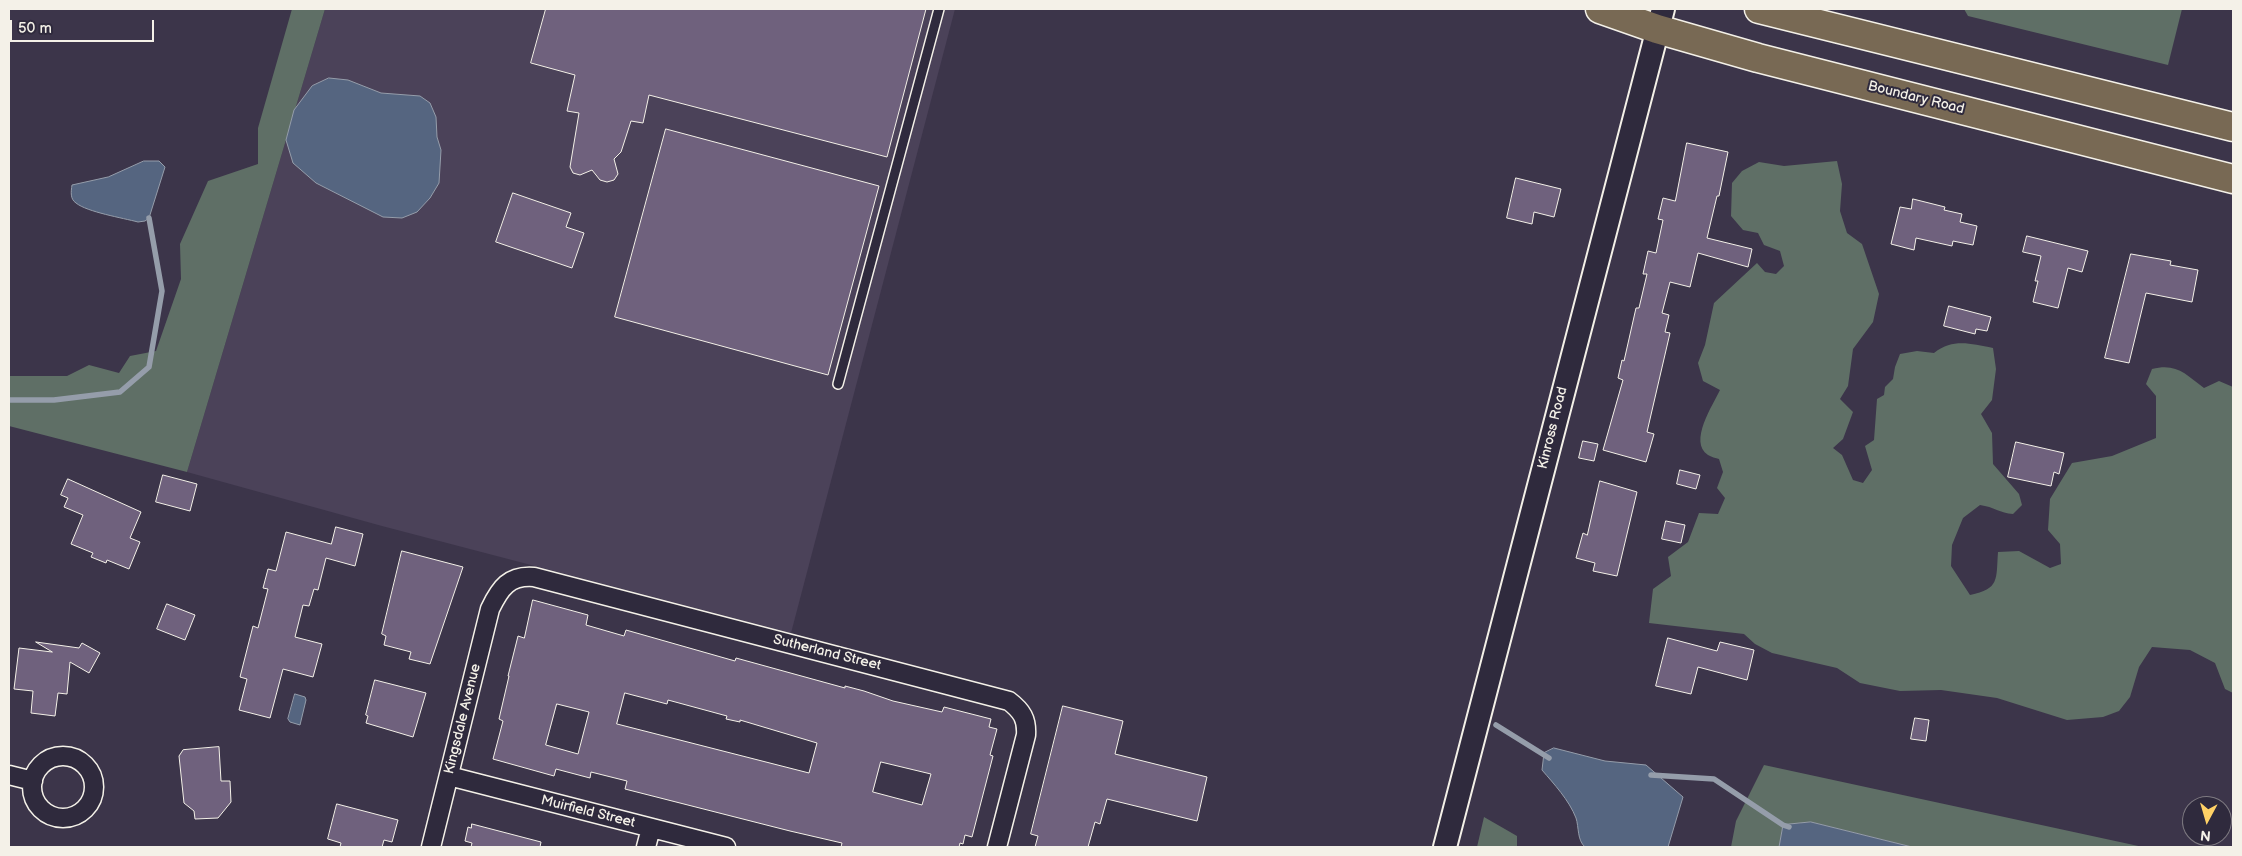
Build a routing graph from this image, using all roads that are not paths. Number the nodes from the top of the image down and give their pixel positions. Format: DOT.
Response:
graph roads {
  1 [pos="939,9"];
  2 [pos="1600,9"];
  3 [pos="1758,9"];
  4 [pos="1660,19"];
  5 [pos="2233,127"];
  6 [pos="2233,179"];
  7 [pos="838,384"];
  8 [pos="498,592"];
  9 [pos="9,775"];
  10 [pos="449,776"];
  11 [pos="33,781"];
  12 [pos="651,828"];
  13 [pos="431,847"];
  14 [pos="646,847"];
  15 [pos="726,847"];
  16 [pos="997,847"];
  17 [pos="1445,847"];
  1 -- 7 [label="lane"];
  2 -- 4 [label="highway, Boundary Road"];
  3 -- 5 [label="highway"];
  4 -- 6 [label="highway, Boundary Road"];
  4 -- 17 [label="street, Kinross Road"];
  8 -- 10 [label="street, Kingsdale Avenue"];
  8 -- 16 [label="street, Sutherland Street"];
  9 -- 11 [label="street"];
  10 -- 12 [label="street, Muirfield Street"];
  10 -- 13 [label="street, Kingsdale Avenue"];
  12 -- 14 [label="street"];
  12 -- 15 [label="street, Muirfield Street"];
}
